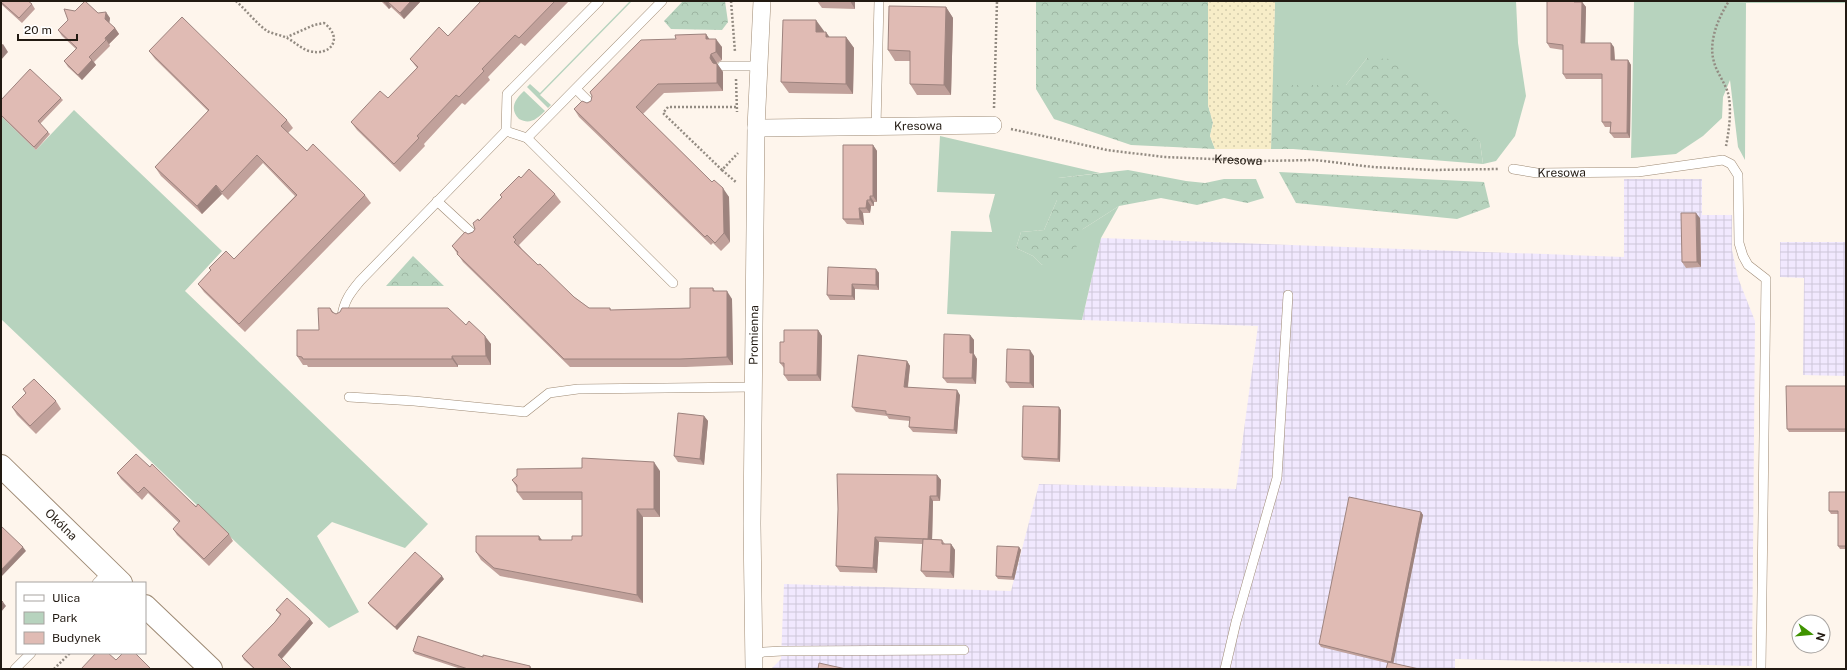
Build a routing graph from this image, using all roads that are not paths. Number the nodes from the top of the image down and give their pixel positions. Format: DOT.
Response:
graph roads {
  1 [pos="599,1"];
  2 [pos="662,1"];
  3 [pos="762,1"];
  4 [pos="879,1"];
  5 [pos="722,66"];
  6 [pos="760,66"];
  7 [pos="576,89"];
  8 [pos="592,105"];
  9 [pos="993,125"];
  10 [pos="876,127"];
  11 [pos="756,128"];
  12 [pos="506,131"];
  13 [pos="527,138"];
  14 [pos="1513,169"];
  15 [pos="437,201"];
  16 [pos="475,236"];
  17 [pos="673,283"];
  18 [pos="1288,296"];
  19 [pos="342,316"];
  20 [pos="754,387"];
  21 [pos="349,397"];
  22 [pos="1,466"];
  23 [pos="109,579"];
  24 [pos="146,607"];
  25 [pos="964,650"];
  26 [pos="30,654"];
  27 [pos="754,662"];
  28 [pos="15,669"];
  29 [pos="211,669"];
  30 [pos="1225,669"];
  31 [pos="1761,669"];
  1 -- 12 [label="lane"];
  2 -- 7 [label="lane"];
  3 -- 6 [label="street, Promienna"];
  4 -- 10 [label="lane"];
  5 -- 6 [label="lane"];
  6 -- 11 [label="street, Promienna"];
  7 -- 8 [label="lane"];
  7 -- 13 [label="lane"];
  9 -- 10 [label="street, Kresowa"];
  10 -- 11 [label="street, Kresowa"];
  11 -- 20 [label="street, Promienna"];
  12 -- 13 [label="lane"];
  12 -- 15 [label="lane"];
  13 -- 17 [label="lane"];
  14 -- 31 [label="lane, Kresowa"];
  15 -- 16 [label="lane"];
  15 -- 19 [label="lane"];
  18 -- 30 [label="lane"];
  20 -- 21 [label="lane"];
  20 -- 27 [label="street, Promienna"];
  22 -- 23 [label="street, Okólna"];
  24 -- 29 [label="street"];
  25 -- 27 [label="lane"];
  26 -- 28 [label="lane"];
}
